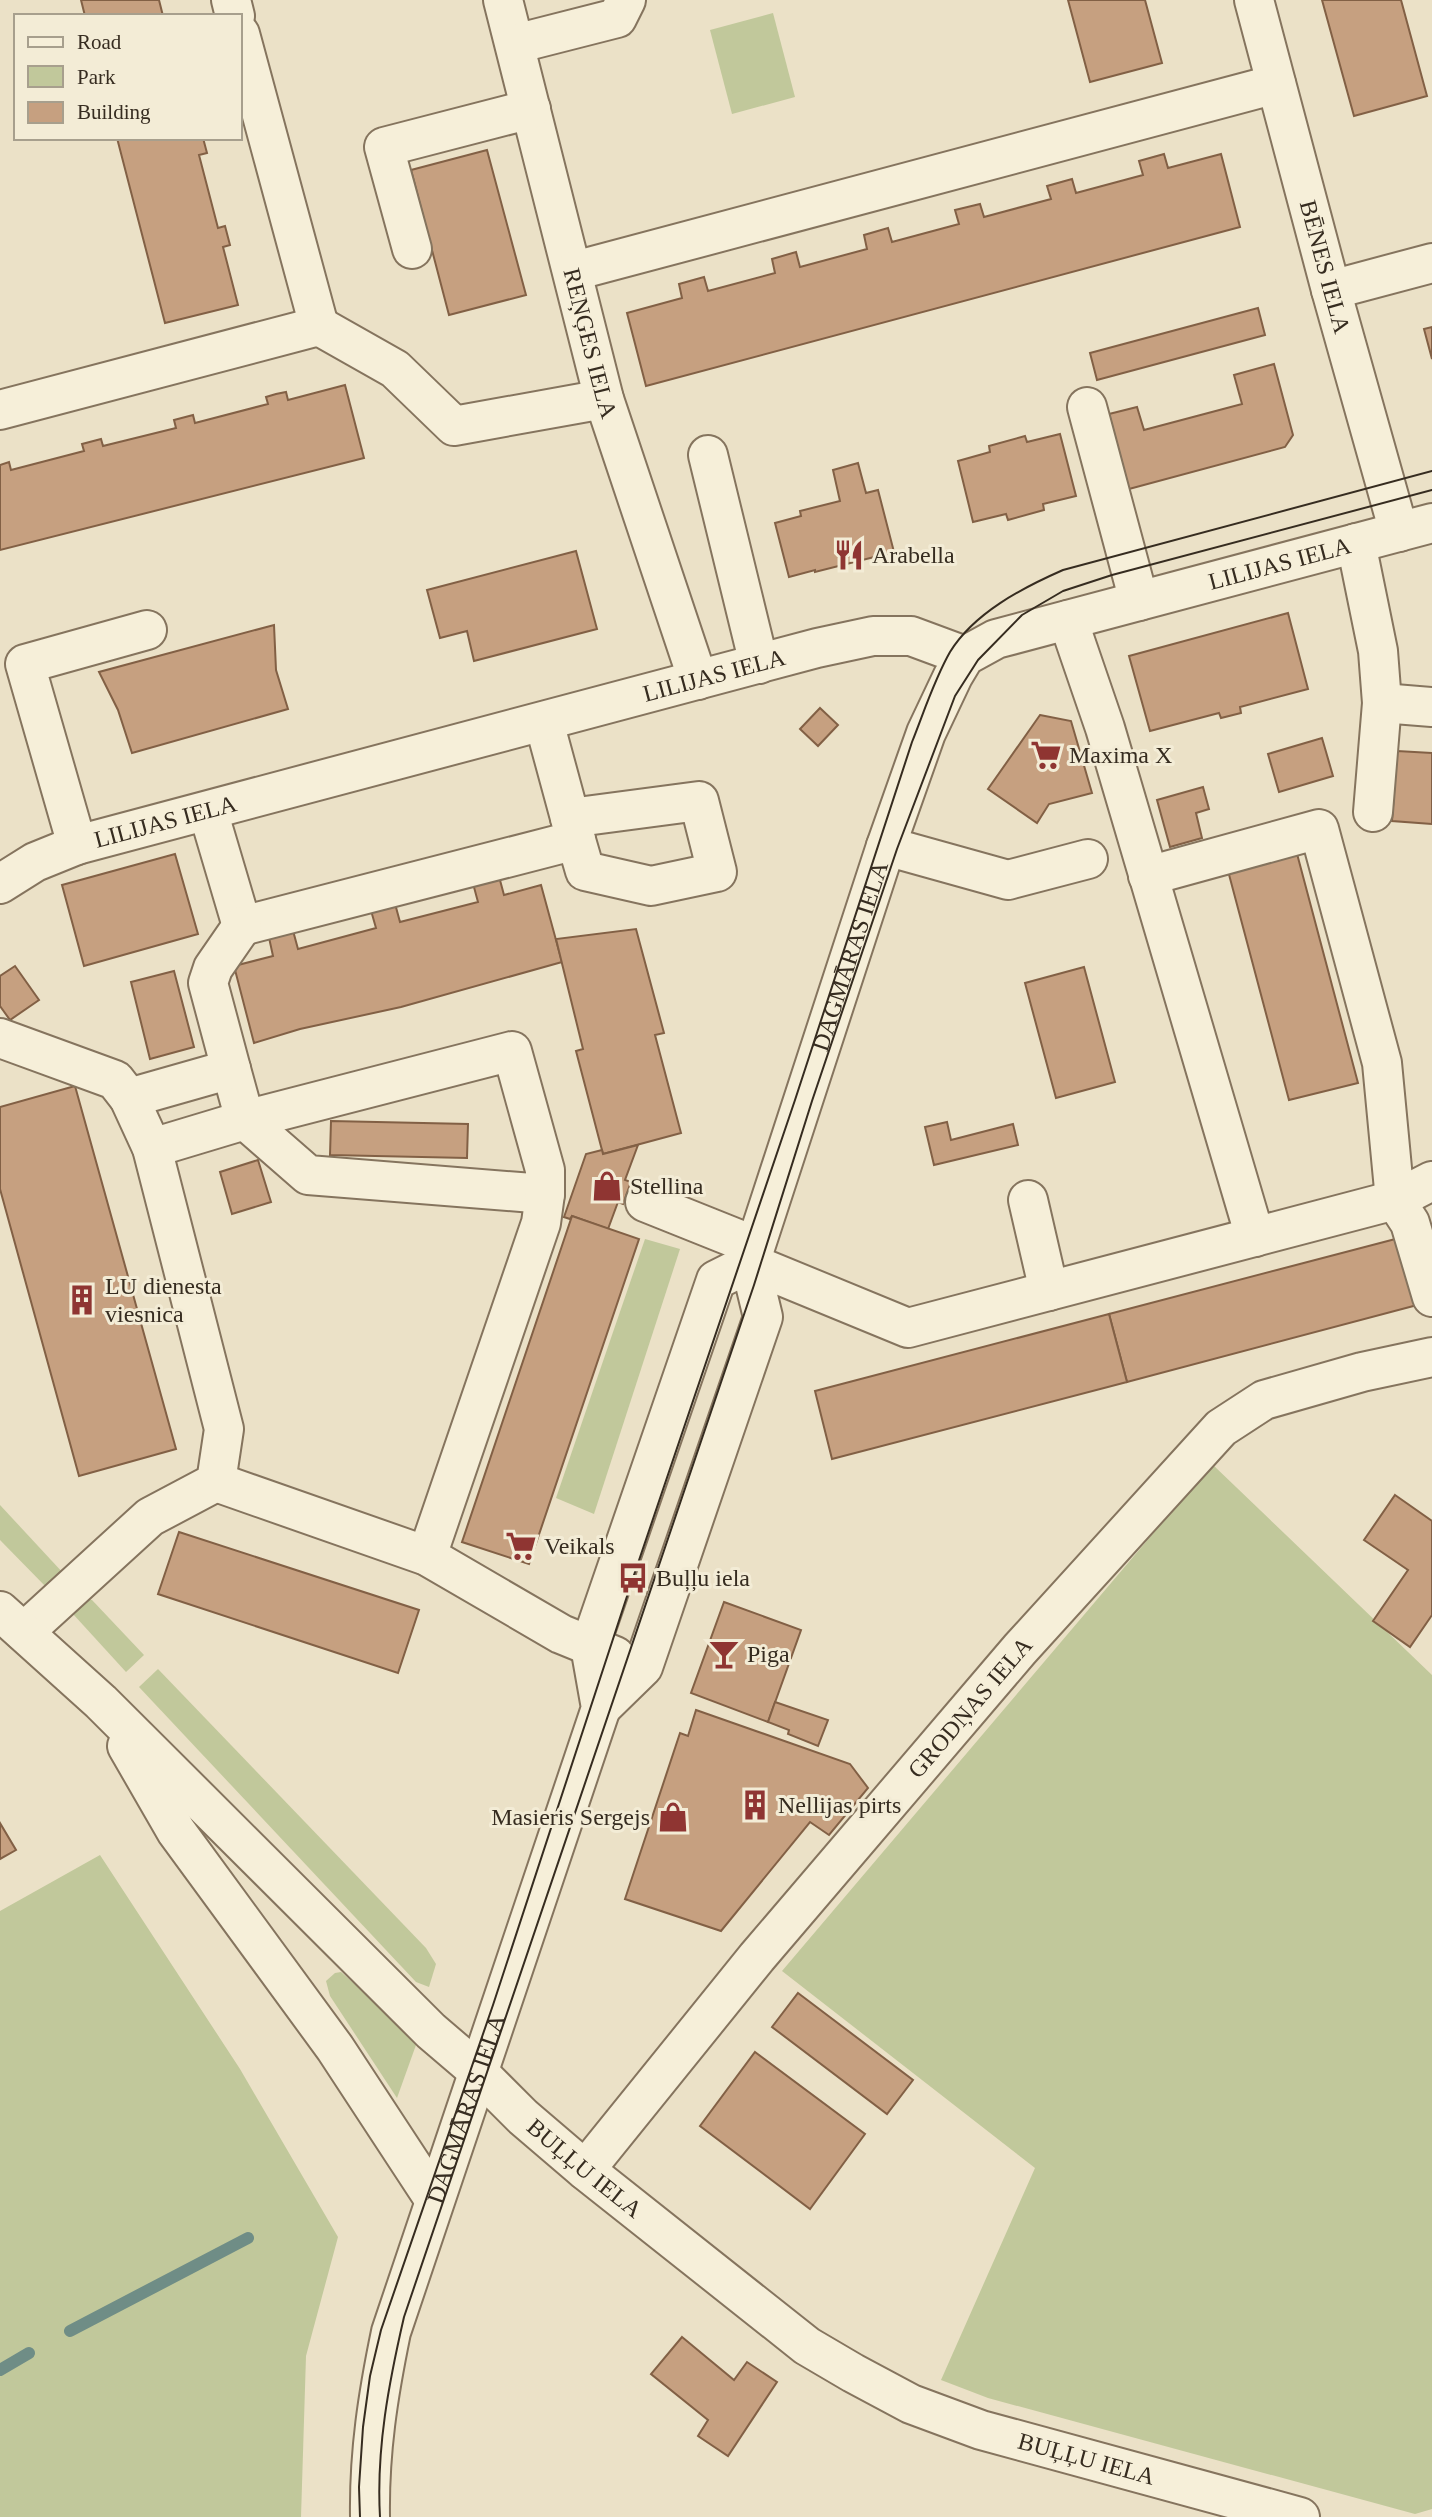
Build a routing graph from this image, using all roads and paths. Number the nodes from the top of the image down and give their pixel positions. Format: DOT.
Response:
graph roads {
  1 [pos="503,0"];
  2 [pos="626,0"];
  3 [pos="1254,0"];
  4 [pos="242,41"];
  5 [pos="515,44"];
  6 [pos="1276,84"];
  7 [pos="531,109"];
  8 [pos="412,249"];
  9 [pos="1432,263"];
  10 [pos="573,271"];
  11 [pos="1331,290"];
  12 [pos="320,327"];
  13 [pos="604,398"];
  14 [pos="1087,407"];
  15 [pos="0,410"];
  16 [pos="708,454"];
  17 [pos="1415,527"];
  18 [pos="1356,543"];
  19 [pos="1139,601"];
  20 [pos="1068,620"];
  21 [pos="147,630"];
  22 [pos="965,656"];
  23 [pos="759,664"];
  24 [pos="698,680"];
  25 [pos="1382,703"];
  26 [pos="1432,707"];
  27 [pos="544,722"];
  28 [pos="208,811"];
  29 [pos="1373,812"];
  30 [pos="77,845"];
  31 [pos="886,846"];
  32 [pos="1088,859"];
  33 [pos="1148,876"];
  34 [pos="0,884"];
  35 [pos="242,926"];
  36 [pos="0,1038"];
  37 [pos="231,1069"];
  38 [pos="129,1098"];
  39 [pos="245,1120"];
  40 [pos="152,1148"];
  41 [pos="1432,1181"];
  42 [pos="545,1194"];
  43 [pos="1028,1200"];
  44 [pos="1395,1200"];
  45 [pos="645,1202"];
  46 [pos="1255,1237"];
  47 [pos="753,1255"];
  48 [pos="1429,1275"];
  49 [pos="1049,1291"];
  50 [pos="1432,1357"];
  51 [pos="216,1482"];
  52 [pos="426,1556"];
  53 [pos="12,1621"];
  54 [pos="590,1646"];
  55 [pos="643,1667"];
  56 [pos="101,1702"];
  57 [pos="601,1708"];
  58 [pos="479,2073"];
  59 [pos="585,2170"];
  60 [pos="434,2199"];
  61 [pos="370,2517"];
  62 [pos="1300,2517"];
  1 -- 5 [label="street, REŅĢES IELA"];
  2 -- 5 [label="street"];
  3 -- 6 [label="street, BĒNES IELA"];
  4 -- 12 [label="street"];
  5 -- 7 [label="street, REŅĢES IELA"];
  6 -- 10 [label="street"];
  6 -- 11 [label="street, BĒNES IELA"];
  7 -- 8 [label="street"];
  7 -- 10 [label="street, REŅĢES IELA"];
  9 -- 11 [label="street"];
  10 -- 13 [label="street, REŅĢES IELA"];
  11 -- 17 [label="street, BĒNES IELA"];
  12 -- 13 [label="street"];
  12 -- 15 [label="street"];
  13 -- 24 [label="street, REŅĢES IELA"];
  14 -- 19 [label="street"];
  16 -- 23 [label="street"];
  17 -- 18 [label="street, LILIJAS IELA"];
  18 -- 19 [label="street, LILIJAS IELA"];
  18 -- 25 [label="street"];
  19 -- 20 [label="street, LILIJAS IELA"];
  20 -- 22 [label="street, LILIJAS IELA"];
  20 -- 33 [label="street"];
  21 -- 30 [label="street"];
  22 -- 23 [label="street, LILIJAS IELA"];
  22 -- 31 [label="street, DAGMĀRAS IELA"];
  23 -- 24 [label="street, LILIJAS IELA"];
  24 -- 27 [label="street, LILIJAS IELA"];
  25 -- 26 [label="street"];
  25 -- 29 [label="street"];
  27 -- 28 [label="street, LILIJAS IELA"];
  27 -- 35 [label="street"];
  28 -- 30 [label="street, LILIJAS IELA"];
  28 -- 35 [label="street"];
  30 -- 34 [label="street, LILIJAS IELA"];
  31 -- 32 [label="street"];
  31 -- 47 [label="street, DAGMĀRAS IELA"];
  33 -- 44 [label="street"];
  33 -- 46 [label="street"];
  35 -- 37 [label="street"];
  36 -- 38 [label="street"];
  37 -- 38 [label="street"];
  37 -- 39 [label="street"];
  38 -- 40 [label="street"];
  39 -- 40 [label="street"];
  39 -- 42 [label="street"];
  39 -- 42 [label="street"];
  40 -- 51 [label="street"];
  41 -- 44 [label="street"];
  42 -- 52 [label="street"];
  43 -- 49 [label="street"];
  44 -- 46 [label="street"];
  44 -- 48 [label="street"];
  45 -- 47 [label="street"];
  46 -- 49 [label="street"];
  47 -- 49 [label="street"];
  47 -- 54 [label="street, DAGMĀRAS IELA"];
  47 -- 55 [label="street, DAGMĀRAS IELA"];
  50 -- 59 [label="street, GRODŅAS IELA"];
  51 -- 52 [label="street"];
  51 -- 53 [label="street"];
  52 -- 54 [label="street"];
  53 -- 56 [label="street, BUĻĻU IELA"];
  54 -- 55 [label="street"];
  54 -- 57 [label="street, DAGMĀRAS IELA"];
  55 -- 57 [label="street, DAGMĀRAS IELA"];
  56 -- 58 [label="street, BUĻĻU IELA"];
  56 -- 60 [label="street"];
  57 -- 58 [label="street, DAGMĀRAS IELA"];
  58 -- 59 [label="street, BUĻĻU IELA"];
  58 -- 60 [label="street, DAGMĀRAS IELA"];
  59 -- 62 [label="street, BUĻĻU IELA"];
  60 -- 61 [label="street, DAGMĀRAS IELA"];
}
